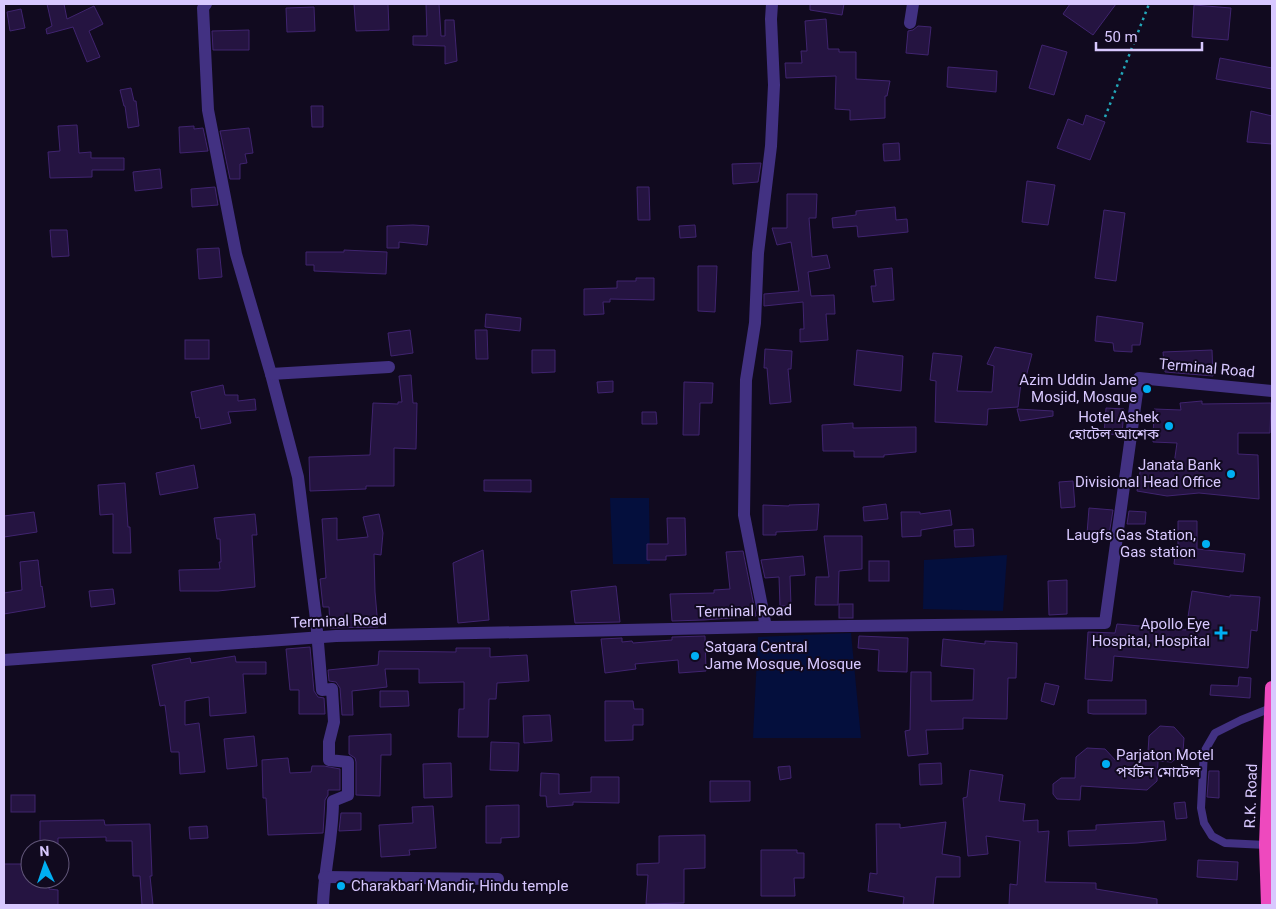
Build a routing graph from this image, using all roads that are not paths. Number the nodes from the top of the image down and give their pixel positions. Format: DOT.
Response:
graph roads {
  1 [pos="206,4"];
  2 [pos="772,4"];
  3 [pos="913,4"];
  4 [pos="910,23"];
  5 [pos="389,367"];
  6 [pos="271,374"];
  7 [pos="1272,391"];
  8 [pos="766,627"];
  9 [pos="318,637"];
  10 [pos="4,660"];
  11 [pos="1272,688"];
  12 [pos="1271,708"];
  13 [pos="1266,845"];
  14 [pos="324,877"];
  15 [pos="498,880"];
  16 [pos="324,905"];
  17 [pos="1268,905"];
  1 -- 6 [label="street"];
  2 -- 8 [label="street"];
  3 -- 4 [label="street"];
  5 -- 6 [label="street"];
  6 -- 9 [label="street"];
  7 -- 8 [label="street, Terminal Road"];
  8 -- 9 [label="street, Terminal Road"];
  9 -- 10 [label="street, Terminal Road"];
  9 -- 14 [label="street"];
  11 -- 12 [label="highway, R.K. Road"];
  12 -- 13 [label="highway, R.K. Road"];
  12 -- 13 [label="lane"];
  13 -- 17 [label="highway, R.K. Road"];
  14 -- 15 [label="street"];
  14 -- 16 [label="street"];
}
